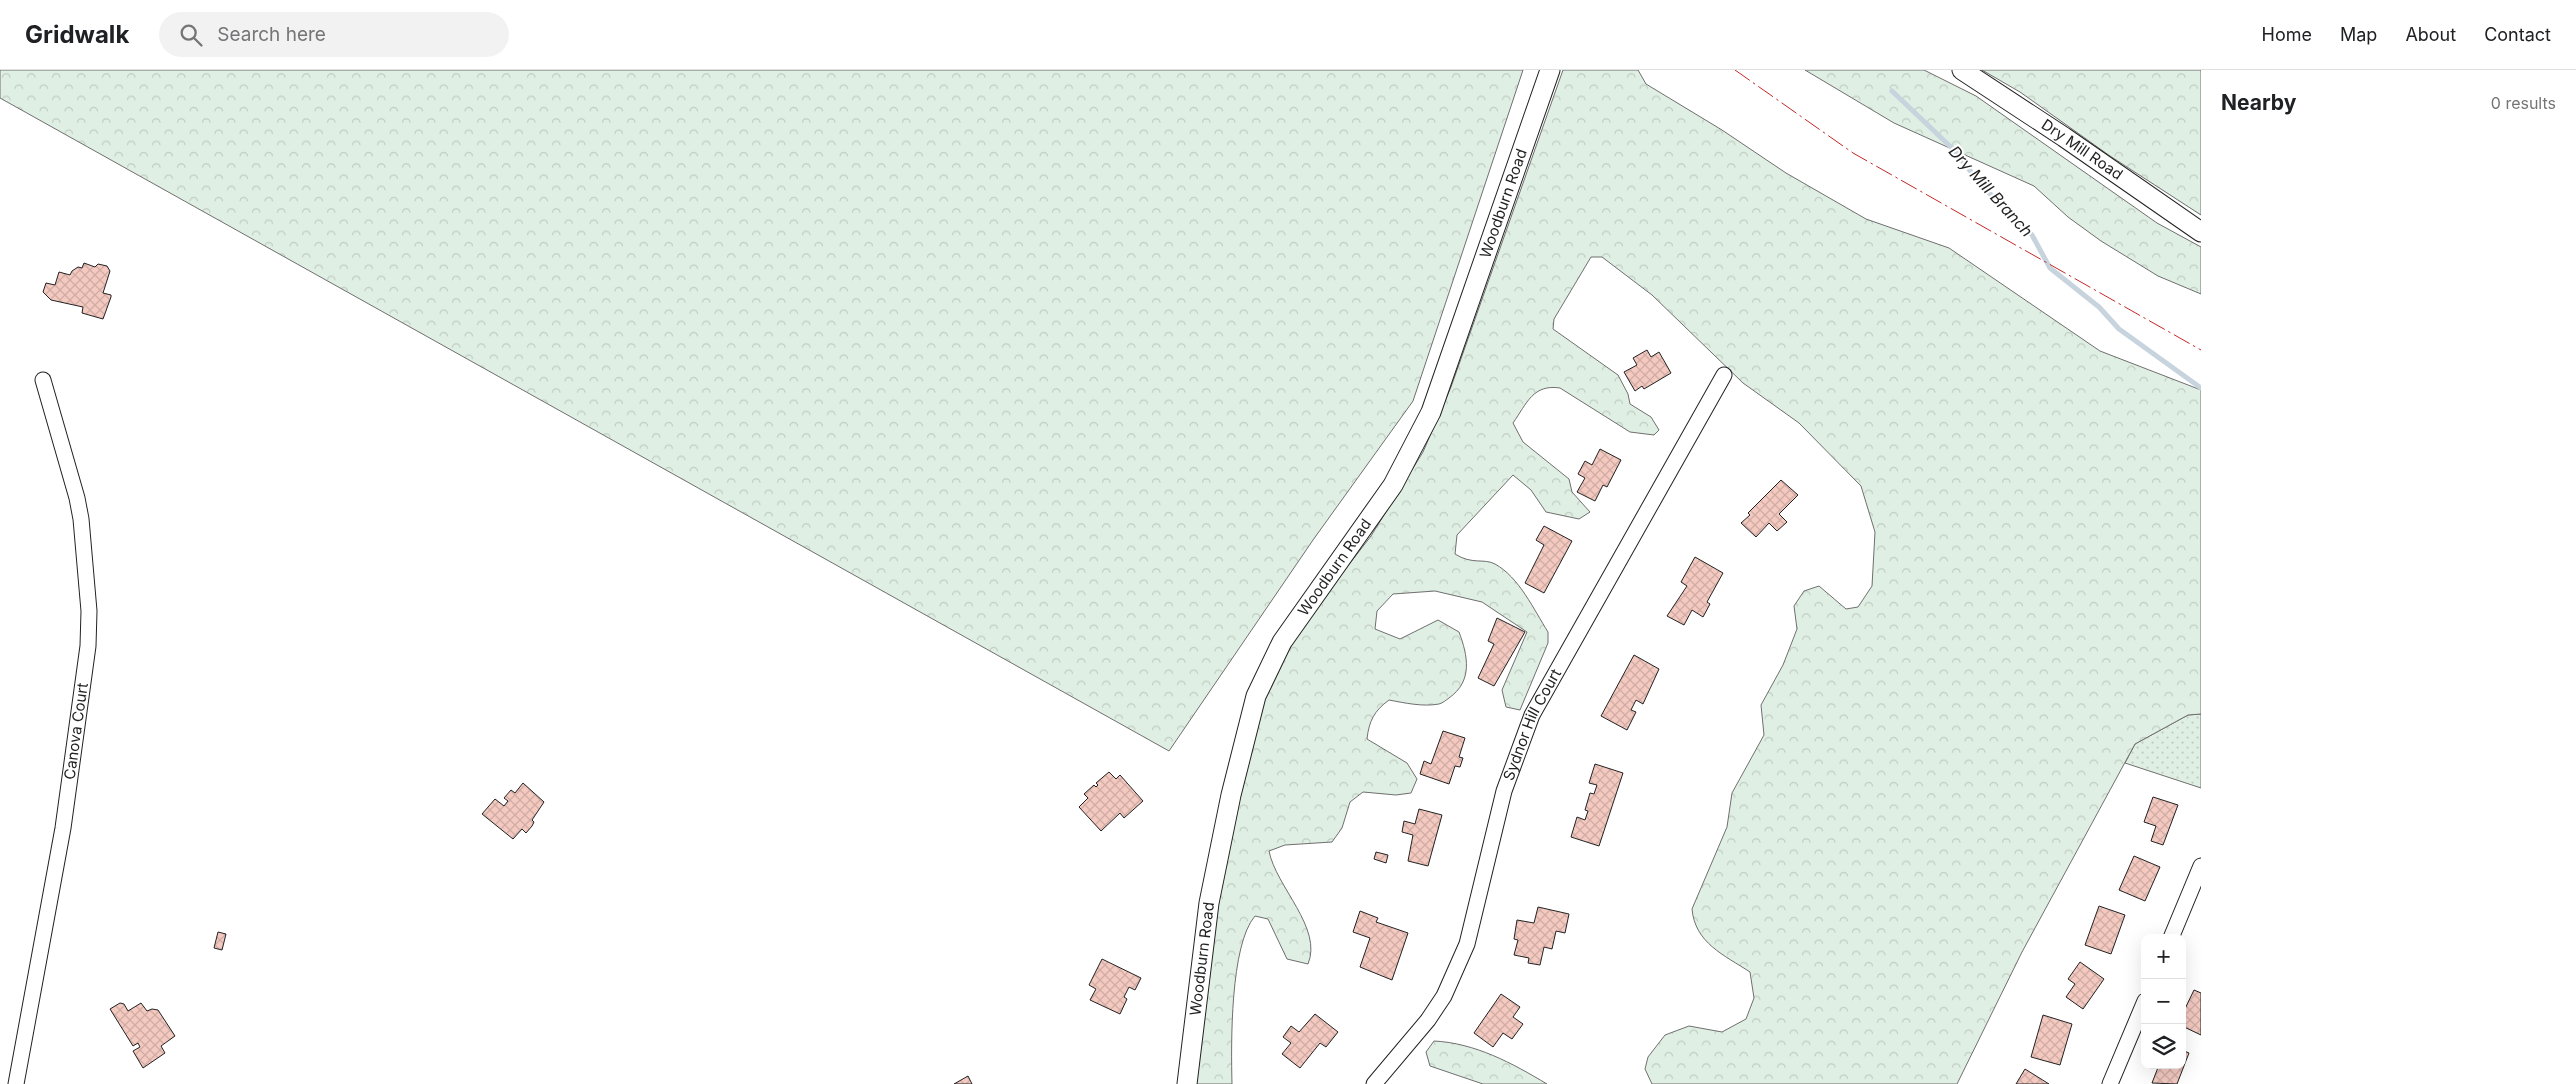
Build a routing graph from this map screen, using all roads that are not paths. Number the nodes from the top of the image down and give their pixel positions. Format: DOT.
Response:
graph roads {
  1 [pos="1550,70"];
  2 [pos="1962,70"];
  3 [pos="2201,232"];
  4 [pos="1724,375"];
  5 [pos="43,380"];
  6 [pos="2201,866"];
  7 [pos="2173,934"];
  8 [pos="2141,1010"];
  9 [pos="16,1084"];
  10 [pos="1187,1084"];
  11 [pos="1374,1084"];
  12 [pos="2110,1084"];
  1 -- 10 [label="street, Woodburn Road"];
  2 -- 3 [label="street, Dry Mill Road"];
  4 -- 11 [label="street, Sydnor Hill Court"];
  5 -- 9 [label="street, Canova Court"];
  6 -- 7 [label="street"];
  8 -- 12 [label="street"];
}
